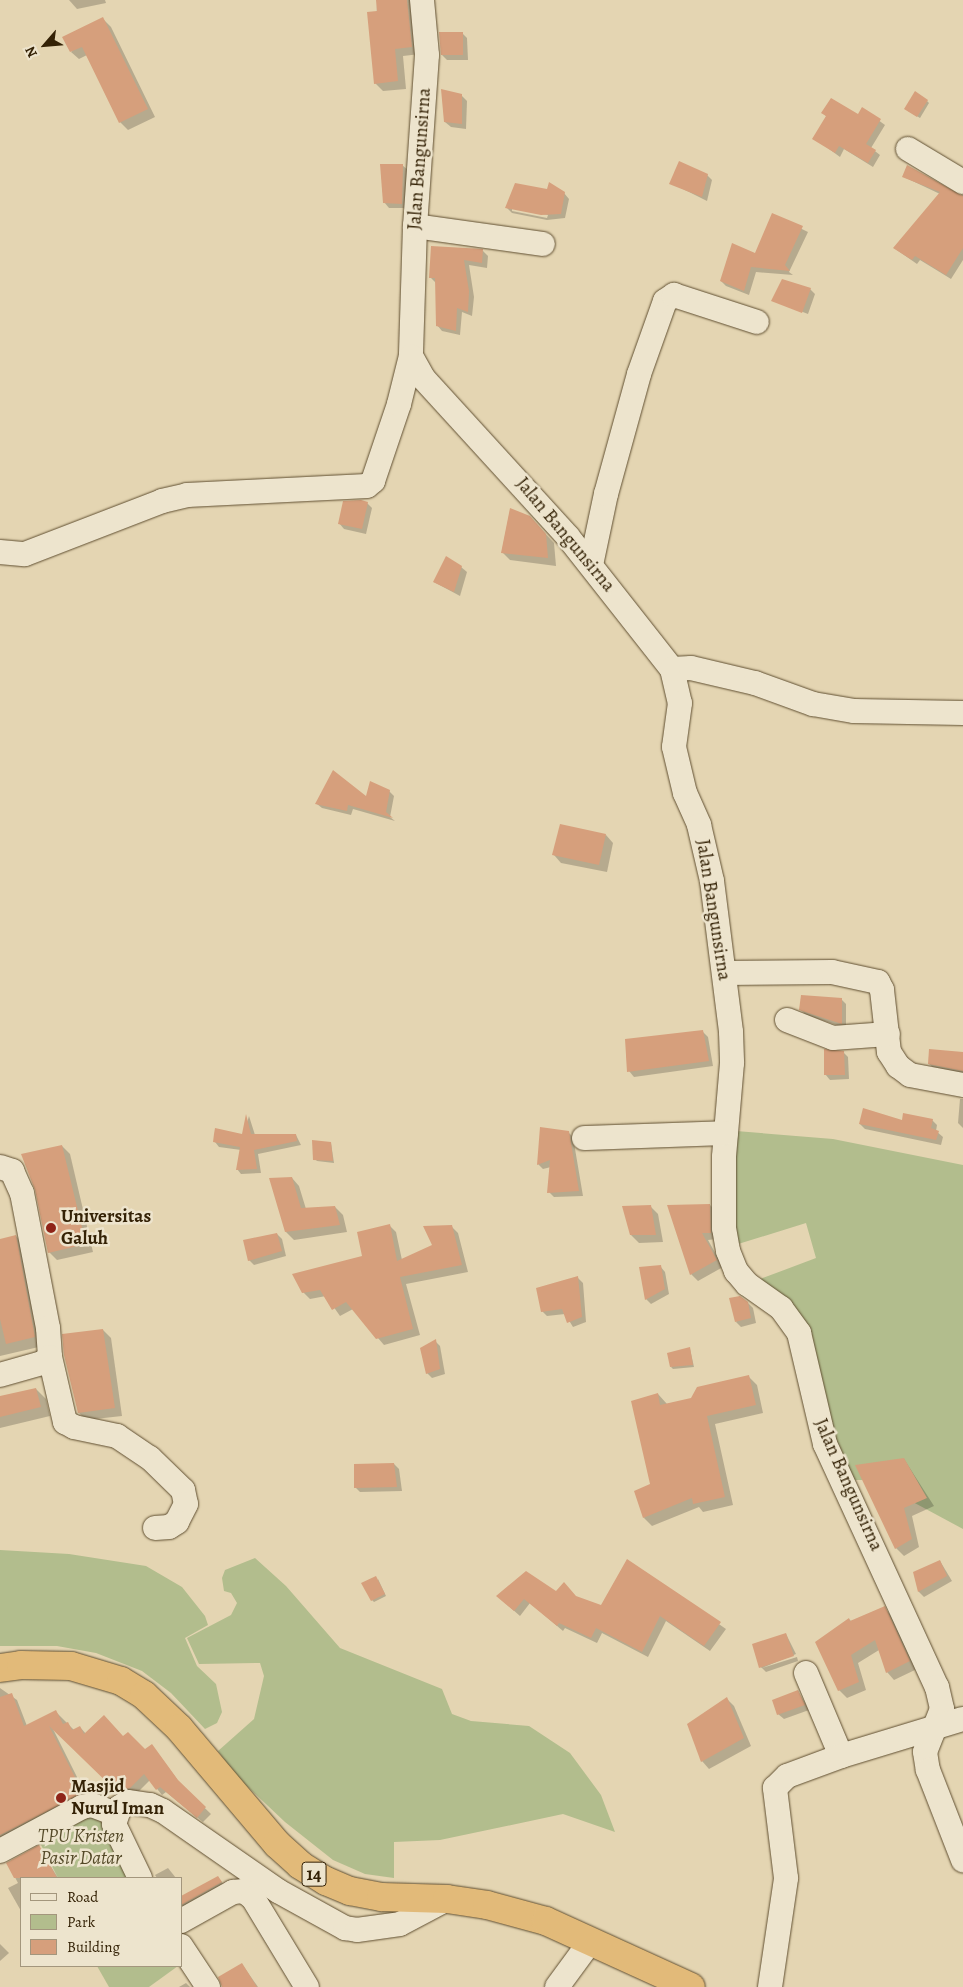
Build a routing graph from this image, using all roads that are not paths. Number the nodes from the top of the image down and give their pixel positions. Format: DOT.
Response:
graph roads {
  1 [pos="422,0"];
  2 [pos="908,149"];
  3 [pos="963,182"];
  4 [pos="415,226"];
  5 [pos="543,244"];
  6 [pos="757,322"];
  7 [pos="411,356"];
  8 [pos="0,552"];
  9 [pos="591,565"];
  10 [pos="672,670"];
  11 [pos="963,713"];
  12 [pos="724,973"];
  13 [pos="787,1020"];
  14 [pos="888,1034"];
  15 [pos="963,1085"];
  16 [pos="726,1133"];
  17 [pos="584,1138"];
  18 [pos="0,1167"];
  19 [pos="50,1357"];
  20 [pos="0,1375"];
  21 [pos="155,1528"];
  22 [pos="0,1668"];
  23 [pos="806,1674"];
  24 [pos="963,1719"];
  25 [pos="934,1726"];
  26 [pos="841,1756"];
  27 [pos="116,1814"];
  28 [pos="956,1821"];
  29 [pos="0,1851"];
  30 [pos="963,1860"];
  31 [pos="139,1877"];
  32 [pos="447,1899"];
  33 [pos="182,1920"];
  34 [pos="590,1942"];
  35 [pos="182,1948"];
  36 [pos="208,1987"];
  37 [pos="307,1987"];
  38 [pos="557,1987"];
  39 [pos="691,1987"];
  40 [pos="770,1987"];
  1 -- 4 [label="street, Jalan Bangunsirna"];
  2 -- 3 [label="street"];
  4 -- 5 [label="street"];
  4 -- 7 [label="street, Jalan Bangunsirna"];
  6 -- 9 [label="street"];
  7 -- 8 [label="street"];
  7 -- 9 [label="street, Jalan Bangunsirna"];
  9 -- 10 [label="street, Jalan Bangunsirna"];
  10 -- 11 [label="street"];
  10 -- 12 [label="street, Jalan Bangunsirna"];
  12 -- 14 [label="street"];
  12 -- 16 [label="street, Jalan Bangunsirna"];
  13 -- 14 [label="street"];
  14 -- 15 [label="street"];
  16 -- 17 [label="street"];
  16 -- 25 [label="street, Jalan Bangunsirna"];
  18 -- 19 [label="street"];
  19 -- 20 [label="street"];
  19 -- 21 [label="street"];
  22 -- 32 [label="highway, 14"];
  23 -- 26 [label="street"];
  24 -- 25 [label="street"];
  25 -- 26 [label="street"];
  25 -- 28 [label="street, Jalan Bangunsirna"];
  26 -- 40 [label="street"];
  27 -- 29 [label="street"];
  27 -- 31 [label="street"];
  27 -- 32 [label="street"];
  28 -- 30 [label="street, Jalan Bangunsirna"];
  32 -- 34 [label="highway, 14"];
  33 -- 37 [label="street"];
  34 -- 38 [label="street"];
  34 -- 39 [label="highway, 14"];
  35 -- 36 [label="street"];
}
